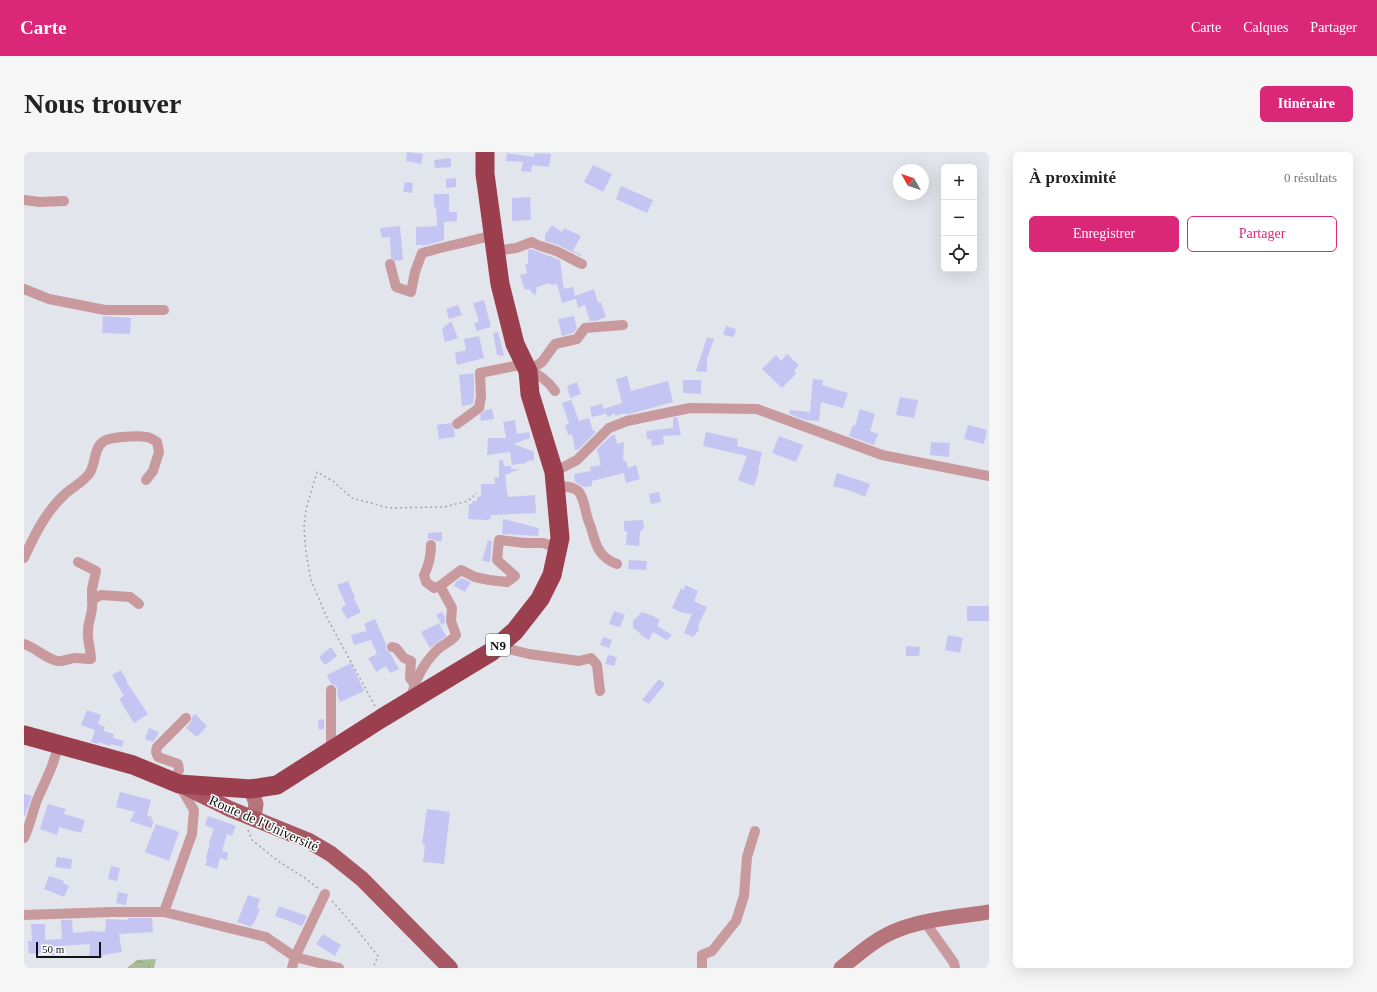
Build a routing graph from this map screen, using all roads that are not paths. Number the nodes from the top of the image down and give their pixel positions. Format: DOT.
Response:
graph roads {
  1 [pos="485,152"];
  2 [pos="24,200"];
  3 [pos="64,201"];
  4 [pos="494,243"];
  5 [pos="390,264"];
  6 [pos="582,264"];
  7 [pos="24,289"];
  8 [pos="164,310"];
  9 [pos="623,325"];
  10 [pos="526,368"];
  11 [pos="555,391"];
  12 [pos="457,424"];
  13 [pos="989,476"];
  14 [pos="555,479"];
  15 [pos="146,480"];
  16 [pos="431,545"];
  17 [pos="558,548"];
  18 [pos="24,558"];
  19 [pos="78,562"];
  20 [pos="616,564"];
  21 [pos="440,586"];
  22 [pos="92,600"];
  23 [pos="138,604"];
  24 [pos="500,643"];
  25 [pos="24,644"];
  26 [pos="392,647"];
  27 [pos="330,690"];
  28 [pos="600,691"];
  29 [pos="413,693"];
  30 [pos="186,718"];
  31 [pos="24,735"];
  32 [pos="58,744"];
  33 [pos="331,750"];
  34 [pos="176,783"];
  35 [pos="251,789"];
  36 [pos="254,818"];
  37 [pos="755,831"];
  38 [pos="24,838"];
  39 [pos="325,894"];
  40 [pos="164,912"];
  41 [pos="989,912"];
  42 [pos="24,916"];
  43 [pos="925,922"];
  44 [pos="295,957"];
  45 [pos="292,968"];
  46 [pos="339,968"];
  47 [pos="450,968"];
  48 [pos="702,968"];
  49 [pos="841,968"];
  50 [pos="955,968"];
  1 -- 4 [label="highway, N9"];
  2 -- 3 [label="street"];
  4 -- 5 [label="street"];
  4 -- 6 [label="street"];
  4 -- 10 [label="highway, N9"];
  7 -- 8 [label="street"];
  9 -- 10 [label="street"];
  10 -- 11 [label="street"];
  10 -- 12 [label="street"];
  10 -- 14 [label="highway, N9"];
  13 -- 14 [label="street"];
  14 -- 17 [label="highway, N9"];
  14 -- 20 [label="street"];
  15 -- 18 [label="street"];
  16 -- 21 [label="street"];
  17 -- 21 [label="street"];
  17 -- 24 [label="highway, N9"];
  19 -- 22 [label="street"];
  21 -- 29 [label="street"];
  22 -- 23 [label="street"];
  22 -- 25 [label="street"];
  24 -- 28 [label="street"];
  24 -- 29 [label="highway, N9"];
  26 -- 29 [label="street"];
  27 -- 33 [label="street"];
  29 -- 33 [label="highway, N9"];
  30 -- 34 [label="street"];
  31 -- 32 [label="highway, N9"];
  32 -- 34 [label="highway, N9"];
  32 -- 38 [label="street"];
  33 -- 35 [label="highway, N9"];
  34 -- 35 [label="highway, N9"];
  34 -- 36 [label="main road, Route de l'Université"];
  34 -- 40 [label="street"];
  35 -- 36 [label="main road"];
  36 -- 47 [label="main road, Route de l'Université"];
  37 -- 48 [label="street"];
  39 -- 44 [label="street"];
  40 -- 42 [label="street"];
  40 -- 44 [label="street"];
  41 -- 43 [label="main road"];
  43 -- 49 [label="main road"];
  43 -- 50 [label="street"];
  44 -- 45 [label="street"];
  44 -- 46 [label="street"];
}
